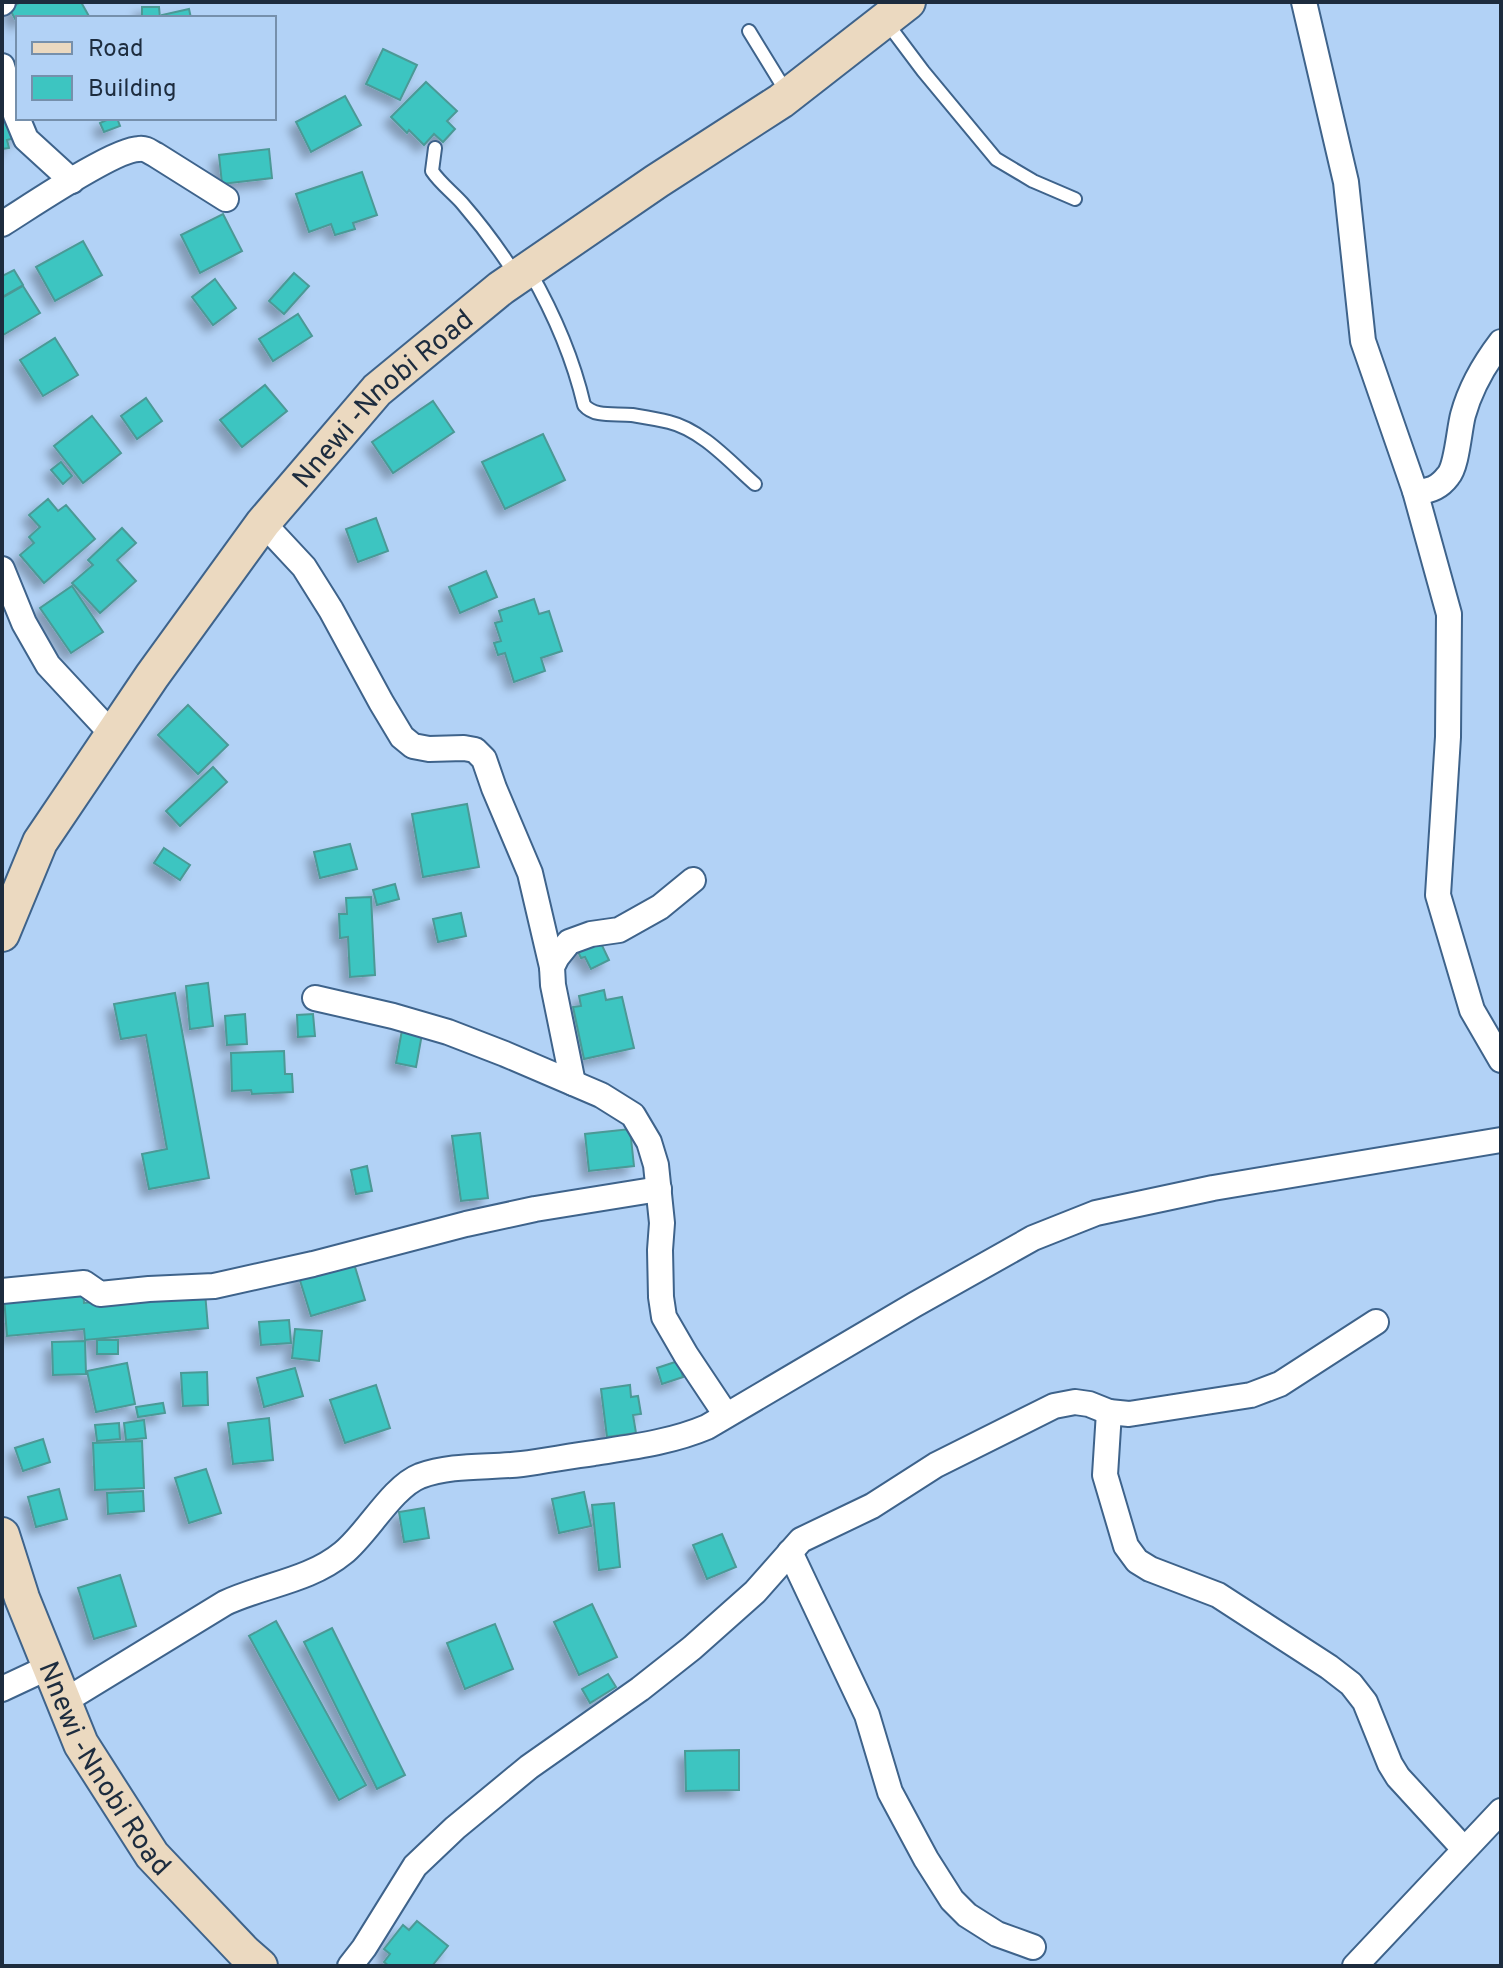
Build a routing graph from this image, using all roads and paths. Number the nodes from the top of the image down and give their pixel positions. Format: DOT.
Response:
graph roads {
  1 [pos="1304,2"];
  2 [pos="897,11"];
  3 [pos="749,31"];
  4 [pos="2,66"];
  5 [pos="789,95"];
  6 [pos="16,115"];
  7 [pos="18,120"];
  8 [pos="435,148"];
  9 [pos="72,181"];
  10 [pos="226,199"];
  11 [pos="1075,199"];
  12 [pos="2,224"];
  13 [pos="522,273"];
  14 [pos="1501,342"];
  15 [pos="755,484"];
  16 [pos="1415,491"];
  17 [pos="263,523"];
  18 [pos="2,569"];
  19 [pos="113,735"];
  20 [pos="693,880"];
  21 [pos="2,934"];
  22 [pos="552,967"];
  23 [pos="315,998"];
  24 [pos="1501,1060"];
  25 [pos="573,1083"];
  26 [pos="1501,1140"];
  27 [pos="659,1189"];
  28 [pos="2,1291"];
  29 [pos="1376,1322"];
  30 [pos="1109,1412"];
  31 [pos="726,1415"];
  32 [pos="2,1535"];
  33 [pos="790,1552"];
  34 [pos="49,1667"];
  35 [pos="2,1689"];
  36 [pos="63,1702"];
  37 [pos="1501,1811"];
  38 [pos="1464,1849"];
  39 [pos="1033,1947"];
  40 [pos="243,1961"];
  41 [pos="350,1966"];
  42 [pos="1355,1966"];
  1 -- 16 [label="street"];
  2 -- 5 [label="main road, Nnewi -Nnobi Road"];
  2 -- 11 [label="lane"];
  3 -- 5 [label="lane"];
  4 -- 6 [label="street"];
  5 -- 13 [label="main road, Nnewi -Nnobi Road"];
  7 -- 9 [label="street"];
  8 -- 13 [label="lane"];
  9 -- 10 [label="street"];
  9 -- 12 [label="street"];
  13 -- 15 [label="lane"];
  13 -- 17 [label="main road, Nnewi -Nnobi Road"];
  14 -- 16 [label="street"];
  16 -- 24 [label="street"];
  17 -- 19 [label="main road, Nnewi -Nnobi Road"];
  17 -- 22 [label="street"];
  18 -- 19 [label="street"];
  19 -- 21 [label="main road, Nnewi -Nnobi Road"];
  20 -- 22 [label="street"];
  22 -- 25 [label="street"];
  23 -- 25 [label="street"];
  25 -- 27 [label="street"];
  26 -- 31 [label="street"];
  27 -- 28 [label="street"];
  27 -- 31 [label="street"];
  29 -- 30 [label="street"];
  30 -- 33 [label="street"];
  30 -- 38 [label="street"];
  31 -- 36 [label="street"];
  32 -- 34 [label="main road, Nnewi -Nnobi Road"];
  33 -- 39 [label="street"];
  33 -- 41 [label="street"];
  34 -- 35 [label="street"];
  34 -- 36 [label="main road, Nnewi -Nnobi Road"];
  36 -- 40 [label="main road, Nnewi -Nnobi Road"];
  37 -- 38 [label="street"];
  38 -- 42 [label="street"];
}
